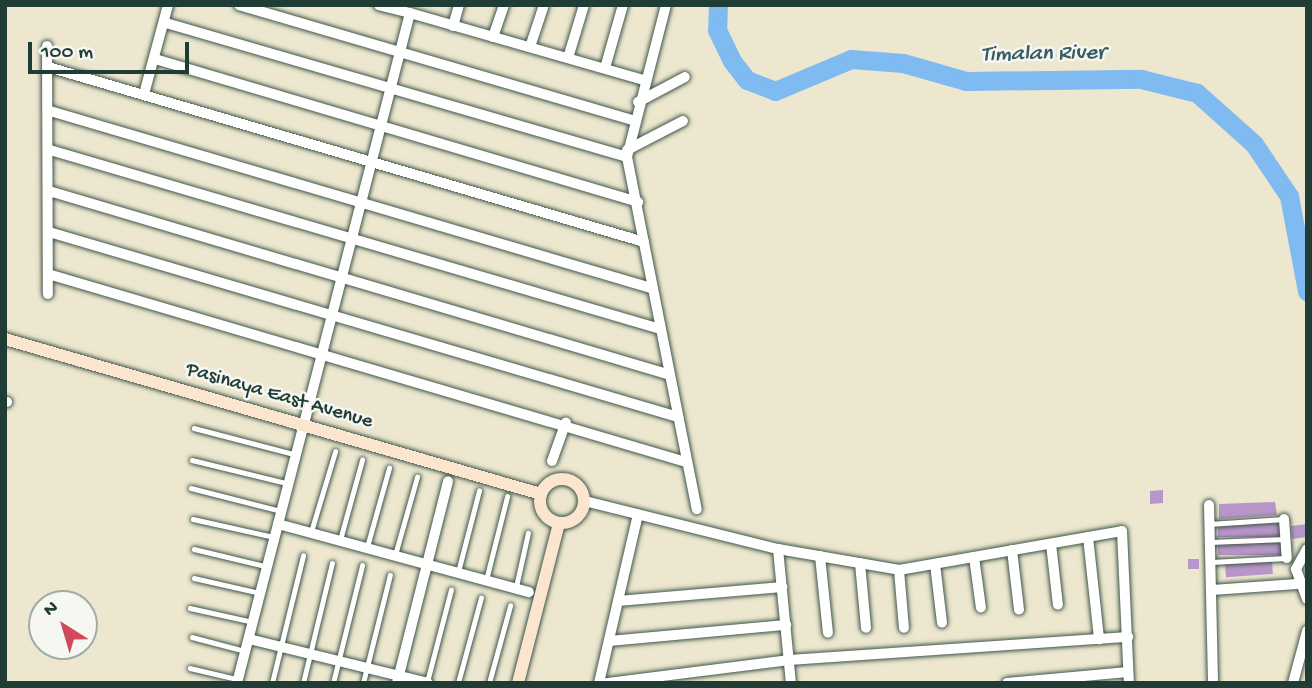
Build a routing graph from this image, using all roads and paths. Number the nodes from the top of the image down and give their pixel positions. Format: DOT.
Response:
graph roads {
  1 [pos="168,5"];
  2 [pos="239,5"];
  3 [pos="379,5"];
  4 [pos="459,5"];
  5 [pos="504,5"];
  6 [pos="544,5"];
  7 [pos="584,5"];
  8 [pos="623,5"];
  9 [pos="666,5"];
  10 [pos="410,13"];
  11 [pos="166,23"];
  12 [pos="453,26"];
  13 [pos="493,37"];
  14 [pos="47,46"];
  15 [pos="530,47"];
  16 [pos="399,50"];
  17 [pos="568,58"];
  18 [pos="155,59"];
  19 [pos="48,68"];
  20 [pos="605,68"];
  21 [pos="685,77"];
  22 [pos="644,79"];
  23 [pos="388,87"];
  24 [pos="144,94"];
  25 [pos="638,102"];
  26 [pos="50,111"];
  27 [pos="633,120"];
  28 [pos="683,121"];
  29 [pos="379,122"];
  30 [pos="50,150"];
  31 [pos="627,154"];
  32 [pos="369,163"];
  33 [pos="49,191"];
  34 [pos="359,201"];
  35 [pos="638,202"];
  36 [pos="49,232"];
  37 [pos="350,237"];
  38 [pos="644,242"];
  39 [pos="48,274"];
  40 [pos="341,274"];
  41 [pos="651,288"];
  42 [pos="48,294"];
  43 [pos="331,314"];
  44 [pos="660,329"];
  45 [pos="5,339"];
  46 [pos="321,353"];
  47 [pos="667,374"];
  48 [pos="678,417"];
  49 [pos="566,422"];
  50 [pos="303,424"];
  51 [pos="194,428"];
  52 [pos="335,452"];
  53 [pos="294,454"];
  54 [pos="192,460"];
  55 [pos="362,460"];
  56 [pos="552,461"];
  57 [pos="686,462"];
  58 [pos="389,468"];
  59 [pos="417,477"];
  60 [pos="447,481"];
  61 [pos="287,483"];
  62 [pos="191,488"];
  63 [pos="479,491"];
  64 [pos="541,494"];
  65 [pos="507,497"];
  66 [pos="585,501"];
  67 [pos="1209,505"];
  68 [pos="697,509"];
  69 [pos="281,511"];
  70 [pos="638,514"];
  71 [pos="192,519"];
  72 [pos="1284,519"];
  73 [pos="559,523"];
  74 [pos="278,524"];
  75 [pos="1209,524"];
  76 [pos="311,533"];
  77 [pos="528,533"];
  78 [pos="1088,537"];
  79 [pos="274,538"];
  80 [pos="1286,539"];
  81 [pos="340,541"];
  82 [pos="1209,542"];
  83 [pos="1051,544"];
  84 [pos="366,548"];
  85 [pos="194,549"];
  86 [pos="778,549"];
  87 [pos="1012,550"];
  88 [pos="1306,550"];
  89 [pos="303,556"];
  90 [pos="395,556"];
  91 [pos="820,556"];
  92 [pos="974,557"];
  93 [pos="1287,558"];
  94 [pos="1210,562"];
  95 [pos="332,563"];
  96 [pos="860,563"];
  97 [pos="427,564"];
  98 [pos="935,564"];
  99 [pos="267,566"];
  100 [pos="362,566"];
  101 [pos="899,570"];
  102 [pos="458,573"];
  103 [pos="390,575"];
  104 [pos="194,578"];
  105 [pos="486,580"];
  106 [pos="1297,584"];
  107 [pos="782,587"];
  108 [pos="516,589"];
  109 [pos="451,590"];
  110 [pos="1212,590"];
  111 [pos="529,592"];
  112 [pos="260,593"];
  113 [pos="481,598"];
  114 [pos="1307,599"];
  115 [pos="618,601"];
  116 [pos="1058,605"];
  117 [pos="510,606"];
  118 [pos="190,608"];
  119 [pos="981,608"];
  120 [pos="1019,610"];
  121 [pos="253,622"];
  122 [pos="942,623"];
  123 [pos="786,625"];
  124 [pos="866,628"];
  125 [pos="904,628"];
  126 [pos="1307,631"];
  127 [pos="828,633"];
  128 [pos="192,637"];
  129 [pos="1128,637"];
  130 [pos="248,639"];
  131 [pos="1099,639"];
  132 [pos="609,641"];
  133 [pos="281,647"];
  134 [pos="246,651"];
  135 [pos="310,654"];
  136 [pos="789,660"];
  137 [pos="338,661"];
  138 [pos="190,667"];
  139 [pos="366,668"];
  140 [pos="1128,677"];
  141 [pos="398,679"];
  142 [pos="238,681"];
  143 [pos="272,683"];
  144 [pos="303,683"];
  145 [pos="333,683"];
  146 [pos="363,683"];
  147 [pos="428,683"];
  148 [pos="458,683"];
  149 [pos="489,683"];
  150 [pos="518,683"];
  151 [pos="599,683"];
  152 [pos="607,683"];
  153 [pos="791,683"];
  154 [pos="1007,683"];
  155 [pos="1213,683"];
  156 [pos="1293,683"];
  1 -- 11 [label="street"];
  2 -- 16 [label="street"];
  3 -- 10 [label="street"];
  4 -- 12 [label="street"];
  5 -- 13 [label="street"];
  6 -- 15 [label="street"];
  7 -- 17 [label="street"];
  8 -- 20 [label="street"];
  9 -- 22 [label="street"];
  10 -- 12 [label="street"];
  10 -- 16 [label="street"];
  11 -- 18 [label="street"];
  11 -- 23 [label="street"];
  12 -- 13 [label="street"];
  13 -- 15 [label="street"];
  14 -- 19 [label="street"];
  15 -- 17 [label="street"];
  16 -- 23 [label="street"];
  16 -- 27 [label="street"];
  17 -- 20 [label="street"];
  18 -- 24 [label="street"];
  18 -- 29 [label="street"];
  19 -- 24 [label="street"];
  19 -- 26 [label="street"];
  20 -- 22 [label="street"];
  21 -- 25 [label="street"];
  22 -- 25 [label="street"];
  23 -- 29 [label="street"];
  23 -- 31 [label="street"];
  24 -- 32 [label="street"];
  25 -- 27 [label="street"];
  26 -- 30 [label="street"];
  26 -- 34 [label="street"];
  27 -- 31 [label="street"];
  28 -- 31 [label="street"];
  29 -- 32 [label="street"];
  29 -- 35 [label="street"];
  30 -- 33 [label="street"];
  30 -- 37 [label="street"];
  31 -- 35 [label="street"];
  32 -- 34 [label="street"];
  32 -- 38 [label="street"];
  33 -- 36 [label="street"];
  33 -- 40 [label="street"];
  34 -- 37 [label="street"];
  34 -- 41 [label="street"];
  35 -- 38 [label="street"];
  36 -- 39 [label="street"];
  36 -- 43 [label="street"];
  37 -- 40 [label="street"];
  37 -- 44 [label="street"];
  38 -- 41 [label="street"];
  39 -- 42 [label="street"];
  39 -- 46 [label="street"];
  40 -- 43 [label="street"];
  40 -- 47 [label="street"];
  41 -- 44 [label="street"];
  43 -- 46 [label="street"];
  43 -- 48 [label="street"];
  44 -- 47 [label="street"];
  45 -- 50 [label="street, Pasinaya East Avenue"];
  46 -- 49 [label="street"];
  46 -- 50 [label="street"];
  47 -- 48 [label="street"];
  48 -- 57 [label="street"];
  49 -- 56 [label="street"];
  49 -- 57 [label="street"];
  50 -- 53 [label="street"];
  50 -- 64 [label="street, Pasinaya East Avenue"];
  51 -- 53 [label="lane"];
  52 -- 76 [label="lane"];
  53 -- 61 [label="street"];
  54 -- 61 [label="lane"];
  55 -- 81 [label="lane"];
  57 -- 68 [label="street"];
  58 -- 84 [label="lane"];
  59 -- 90 [label="lane"];
  60 -- 97 [label="street"];
  61 -- 69 [label="street"];
  62 -- 69 [label="lane"];
  63 -- 102 [label="lane"];
  64 -- 66 [label="street"];
  64 -- 73 [label="street"];
  65 -- 105 [label="lane"];
  66 -- 70 [label="street"];
  66 -- 73 [label="street"];
  67 -- 75 [label="street"];
  69 -- 74 [label="street"];
  70 -- 86 [label="street"];
  70 -- 115 [label="street"];
  71 -- 79 [label="lane"];
  72 -- 75 [label="lane"];
  72 -- 80 [label="street"];
  73 -- 150 [label="street"];
  74 -- 76 [label="street"];
  74 -- 79 [label="street"];
  75 -- 82 [label="street"];
  76 -- 81 [label="street"];
  77 -- 108 [label="lane"];
  78 -- 83 [label="street"];
  78 -- 129 [label="street"];
  78 -- 131 [label="street"];
  79 -- 99 [label="street"];
  80 -- 82 [label="lane"];
  80 -- 88 [label="street"];
  80 -- 93 [label="street"];
  81 -- 84 [label="street"];
  82 -- 94 [label="street"];
  83 -- 87 [label="street"];
  83 -- 116 [label="street"];
  84 -- 90 [label="street"];
  85 -- 99 [label="lane"];
  86 -- 91 [label="street"];
  86 -- 107 [label="street"];
  87 -- 92 [label="street"];
  87 -- 120 [label="street"];
  88 -- 106 [label="street"];
  89 -- 133 [label="lane"];
  90 -- 97 [label="street"];
  91 -- 96 [label="street"];
  91 -- 127 [label="street"];
  92 -- 98 [label="street"];
  92 -- 119 [label="street"];
  93 -- 94 [label="lane"];
  94 -- 110 [label="street"];
  95 -- 135 [label="lane"];
  96 -- 101 [label="street"];
  96 -- 124 [label="street"];
  97 -- 102 [label="street"];
  97 -- 141 [label="street"];
  98 -- 101 [label="street"];
  98 -- 122 [label="street"];
  99 -- 112 [label="street"];
  100 -- 137 [label="lane"];
  101 -- 125 [label="street"];
  102 -- 105 [label="street"];
  103 -- 139 [label="lane"];
  104 -- 112 [label="lane"];
  105 -- 108 [label="street"];
  106 -- 110 [label="street"];
  106 -- 114 [label="street"];
  107 -- 115 [label="street"];
  107 -- 123 [label="street"];
  108 -- 111 [label="street"];
  109 -- 147 [label="lane"];
  110 -- 155 [label="street"];
  112 -- 121 [label="street"];
  113 -- 148 [label="lane"];
  115 -- 132 [label="street"];
  117 -- 149 [label="lane"];
  118 -- 121 [label="lane"];
  121 -- 130 [label="street"];
  123 -- 132 [label="street"];
  123 -- 136 [label="street"];
  126 -- 156 [label="street"];
  128 -- 134 [label="lane"];
  129 -- 131 [label="street"];
  129 -- 140 [label="street"];
  130 -- 133 [label="street"];
  130 -- 134 [label="street"];
  131 -- 136 [label="street"];
  132 -- 151 [label="street"];
  133 -- 135 [label="street"];
  133 -- 143 [label="lane"];
  134 -- 142 [label="street"];
  135 -- 137 [label="street"];
  135 -- 144 [label="lane"];
  136 -- 152 [label="street"];
  136 -- 153 [label="street"];
  137 -- 139 [label="street"];
  137 -- 145 [label="lane"];
  138 -- 142 [label="lane"];
  139 -- 141 [label="street"];
  139 -- 146 [label="lane"];
  140 -- 154 [label="street"];
  141 -- 147 [label="street"];
}
